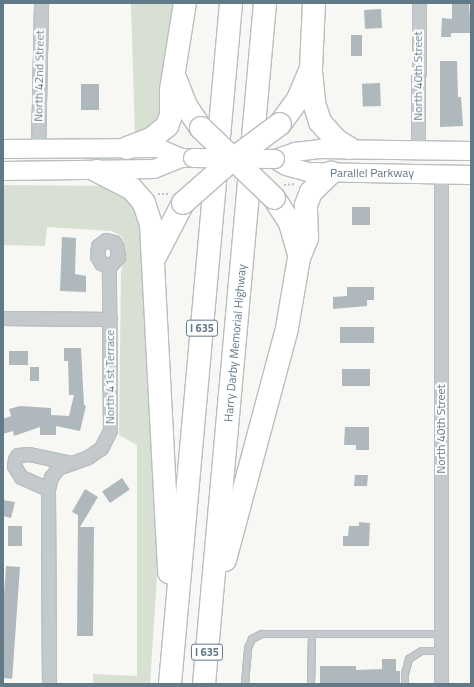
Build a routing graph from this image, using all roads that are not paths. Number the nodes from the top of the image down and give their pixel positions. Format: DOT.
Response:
graph roads {
  1 [pos="41,3"];
  2 [pos="185,3"];
  3 [pos="231,3"];
  4 [pos="265,3"];
  5 [pos="314,3"];
  6 [pos="419,3"];
  7 [pos="311,69"];
  8 [pos="174,75"];
  9 [pos="127,148"];
  10 [pos="349,148"];
  11 [pos="3,149"];
  12 [pos="38,150"];
  13 [pos="418,150"];
  14 [pos="471,151"];
  15 [pos="187,158"];
  16 [pos="234,158"];
  17 [pos="275,159"];
  18 [pos="3,171"];
  19 [pos="97,171"];
  20 [pos="331,173"];
  21 [pos="441,173"];
  22 [pos="471,175"];
  23 [pos="155,257"];
  24 [pos="299,258"];
  25 [pos="109,267"];
  26 [pos="3,318"];
  27 [pos="110,319"];
  28 [pos="68,462"];
  29 [pos="48,489"];
  30 [pos="210,619"];
  31 [pos="440,634"];
  32 [pos="312,636"];
  33 [pos="440,651"];
  34 [pos="173,653"];
  35 [pos="49,684"];
  36 [pos="170,684"];
  37 [pos="204,684"];
  38 [pos="245,684"];
  39 [pos="311,684"];
  40 [pos="406,684"];
  41 [pos="441,684"];
  1 -- 12 [label="street, North 42nd Street"];
  2 -- 8 [label="highway"];
  3 -- 34 [label="highway, I 635"];
  4 -- 30 [label="highway, Harry Darby Memorial Highway / I 635"];
  5 -- 7 [label="highway"];
  6 -- 13 [label="street, North 40th Street"];
  7 -- 10 [label="highway"];
  7 -- 16 [label="highway, bridge"];
  8 -- 9 [label="highway"];
  8 -- 16 [label="highway, bridge"];
  9 -- 12 [label="main road, Parallel Parkway"];
  9 -- 15 [label="main road, Parallel Parkway"];
  10 -- 13 [label="main road, Parallel Parkway"];
  10 -- 17 [label="main road, Parallel Parkway"];
  11 -- 12 [label="main road, Parallel Parkway"];
  13 -- 14 [label="main road, Parallel Parkway"];
  15 -- 16 [label="main road, Parallel Parkway, bridge"];
  15 -- 19 [label="main road, Parallel Parkway"];
  16 -- 17 [label="main road, Parallel Parkway, bridge"];
  16 -- 23 [label="highway, bridge"];
  16 -- 24 [label="highway, bridge"];
  17 -- 20 [label="main road, Parallel Parkway"];
  18 -- 19 [label="main road, Parallel Parkway"];
  19 -- 23 [label="highway"];
  20 -- 21 [label="main road, Parallel Parkway"];
  20 -- 24 [label="highway"];
  21 -- 22 [label="main road, Parallel Parkway"];
  21 -- 31 [label="street, North 40th Street"];
  23 -- 34 [label="highway"];
  24 -- 30 [label="highway"];
  25 -- 27 [label="street, North 41st Terrace"];
  26 -- 27 [label="street"];
  27 -- 28 [label="street, North 41st Terrace"];
  28 -- 29 [label="street, North 41st Terrace"];
  28 -- 29 [label="street, North 41st Terrace"];
  29 -- 35 [label="street, North 41st Terrace"];
  30 -- 37 [label="highway, Harry Darby Memorial Highway / I 635"];
  31 -- 32 [label="lane"];
  31 -- 33 [label="street, North 40th Street"];
  32 -- 38 [label="lane"];
  32 -- 39 [label="lane"];
  33 -- 40 [label="lane"];
  33 -- 41 [label="street, North 40th Street"];
  34 -- 36 [label="highway, I 635"];
}
